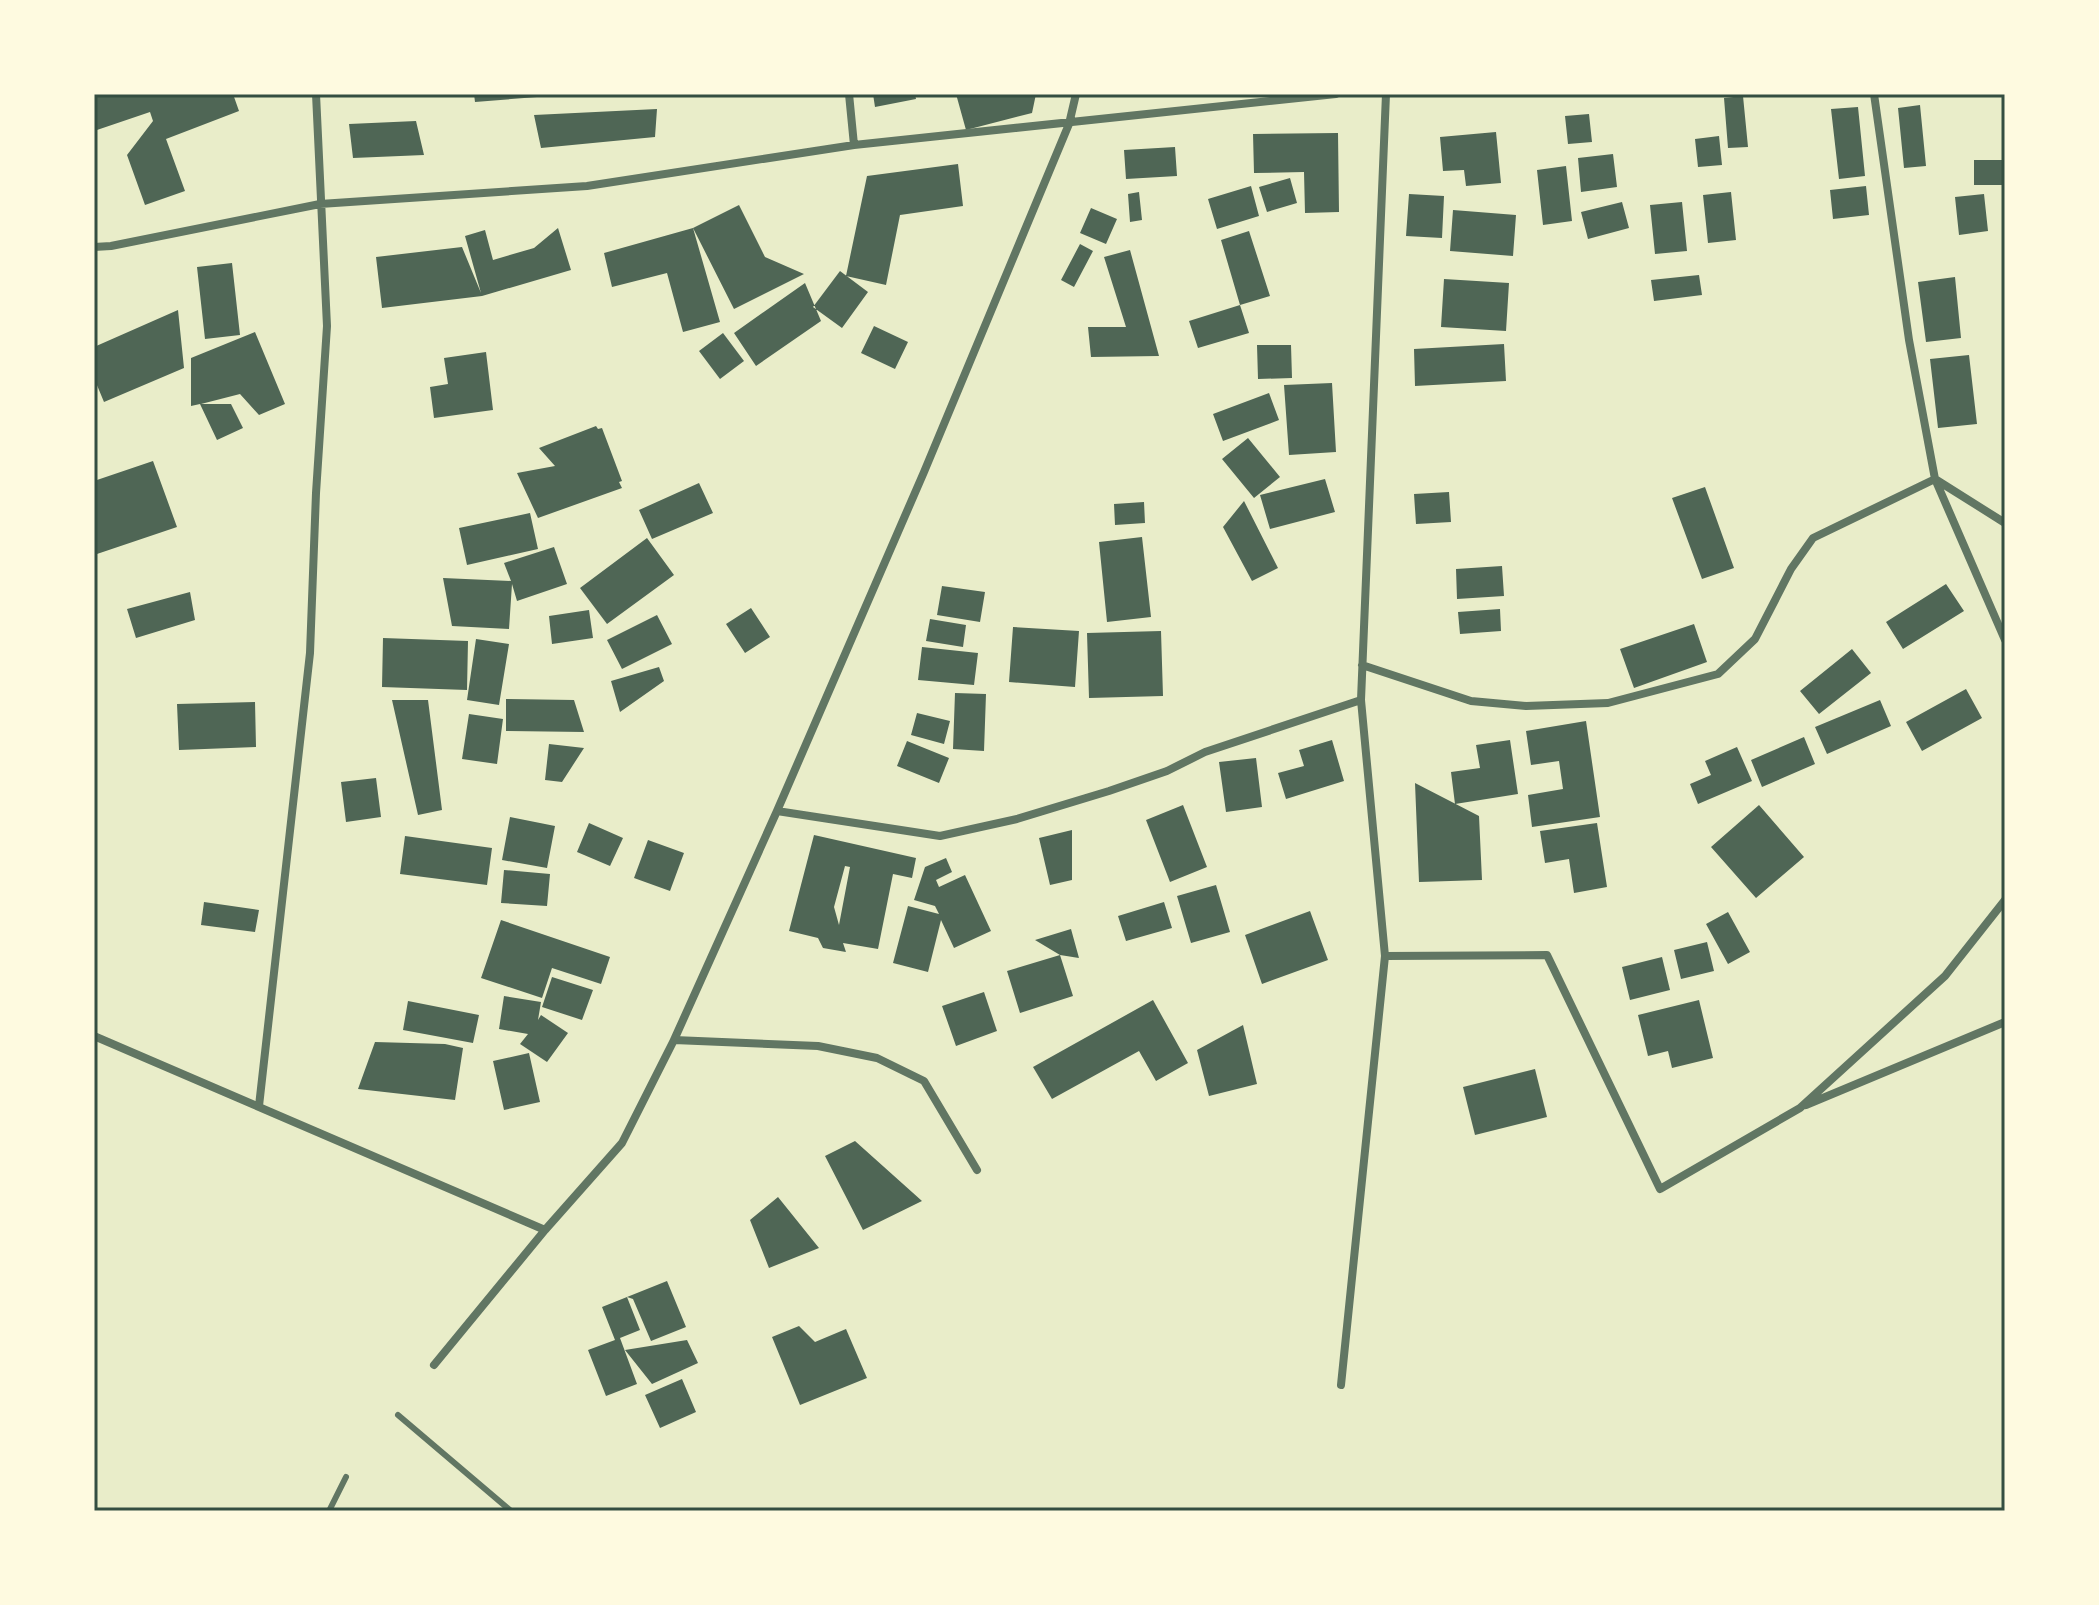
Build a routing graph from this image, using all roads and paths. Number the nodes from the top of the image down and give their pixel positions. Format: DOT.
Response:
graph roads {
  1 [pos="316,94"];
  2 [pos="849,94"];
  3 [pos="1076,94"];
  4 [pos="1336,94"];
  5 [pos="1386,94"];
  6 [pos="1874,94"];
  7 [pos="1069,124"];
  8 [pos="854,145"];
  9 [pos="320,204"];
  10 [pos="111,246"];
  11 [pos="94,247"];
  12 [pos="94,254"];
  13 [pos="1935,479"];
  14 [pos="2005,523"];
  15 [pos="2005,640"];
  16 [pos="1362,665"];
  17 [pos="1361,700"];
  18 [pos="777,811"];
  19 [pos="2005,900"];
  20 [pos="1385,956"];
  21 [pos="2005,1022"];
  22 [pos="94,1036"];
  23 [pos="674,1040"];
  24 [pos="259,1106"];
  25 [pos="1800,1108"];
  26 [pos="977,1170"];
  27 [pos="545,1230"];
  28 [pos="434,1365"];
  29 [pos="1341,1385"];
  30 [pos="398,1415"];
  31 [pos="346,1477"];
  32 [pos="329,1511"];
  33 [pos="511,1511"];
  1 -- 9 [label="street"];
  2 -- 8 [label="street"];
  3 -- 7 [label="street"];
  4 -- 7 [label="street"];
  5 -- 16 [label="street"];
  6 -- 13 [label="street"];
  7 -- 8 [label="street"];
  7 -- 18 [label="street"];
  8 -- 9 [label="street"];
  9 -- 10 [label="street"];
  9 -- 24 [label="street"];
  10 -- 11 [label="street"];
  10 -- 12 [label="street"];
  13 -- 14 [label="street"];
  13 -- 15 [label="street"];
  13 -- 16 [label="street"];
  16 -- 17 [label="street"];
  17 -- 18 [label="street"];
  17 -- 20 [label="street"];
  18 -- 23 [label="street"];
  19 -- 25 [label="street"];
  20 -- 25 [label="street"];
  20 -- 29 [label="street"];
  21 -- 25 [label="street"];
  22 -- 24 [label="street"];
  23 -- 26 [label="street"];
  23 -- 27 [label="street"];
  24 -- 27 [label="street"];
  27 -- 28 [label="street"];
  30 -- 33 [label="lane"];
  31 -- 32 [label="lane"];
}
